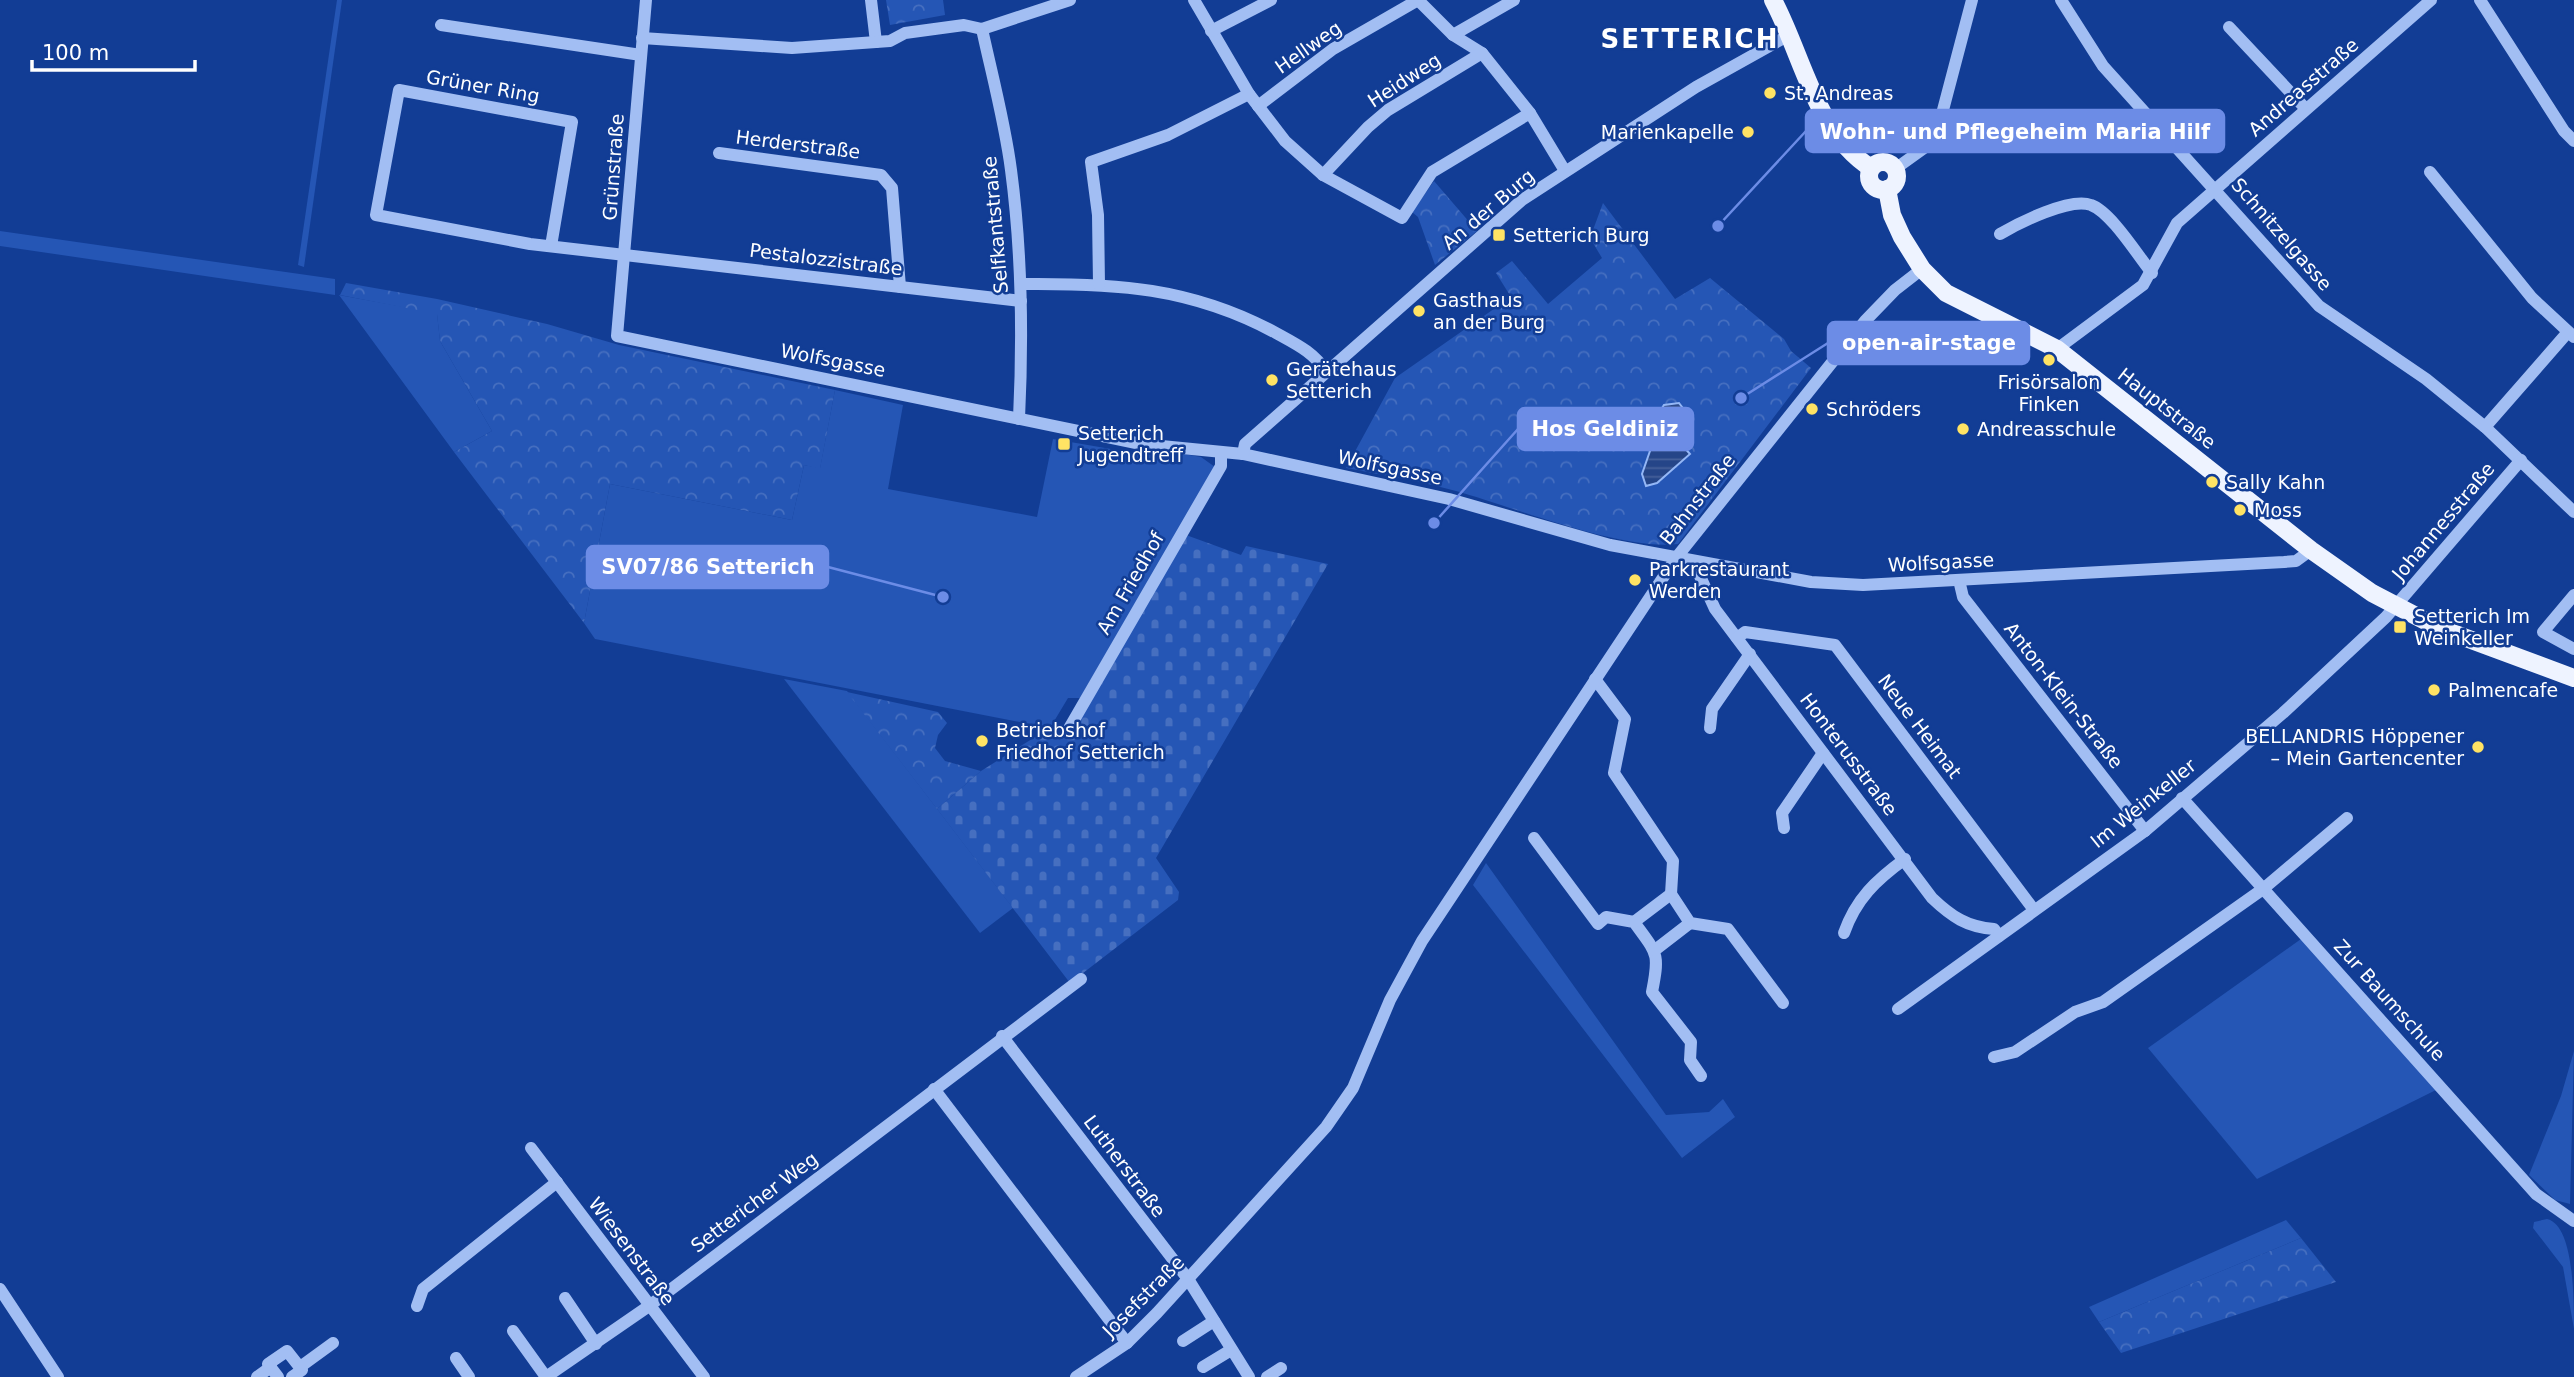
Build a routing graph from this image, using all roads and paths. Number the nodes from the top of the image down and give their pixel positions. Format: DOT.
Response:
graph roads {
  1 [pos="646,0"];
  2 [pos="871,0"];
  3 [pos="1070,0"];
  4 [pos="1194,0"];
  5 [pos="1272,0"];
  6 [pos="1418,0"];
  7 [pos="1514,0"];
  8 [pos="1773,0"];
  9 [pos="1972,0"];
  10 [pos="2061,0"];
  11 [pos="2431,0"];
  12 [pos="2480,0"];
  13 [pos="441,25"];
  14 [pos="2229,27"];
  15 [pos="982,29"];
  16 [pos="1211,31"];
  17 [pos="1791,34"];
  18 [pos="1453,35"];
  19 [pos="642,38"];
  20 [pos="876,42"];
  21 [pos="1482,53"];
  22 [pos="641,55"];
  23 [pos="1249,94"];
  24 [pos="1258,106"];
  25 [pos="2306,108"];
  26 [pos="1530,113"];
  27 [pos="2574,141"];
  28 [pos="719,153"];
  29 [pos="1871,168"];
  30 [pos="1895,169"];
  31 [pos="1565,171"];
  32 [pos="2430,172"];
  33 [pos="1322,175"];
  34 [pos="2217,189"];
  35 [pos="1887,190"];
  36 [pos="2000,234"];
  37 [pos="551,246"];
  38 [pos="626,254"];
  39 [pos="1922,269"];
  40 [pos="2152,273"];
  41 [pos="1099,284"];
  42 [pos="1021,285"];
  43 [pos="900,287"];
  44 [pos="1021,301"];
  45 [pos="2571,335"];
  46 [pos="618,336"];
  47 [pos="2057,349"];
  48 [pos="1326,372"];
  49 [pos="1020,419"];
  50 [pos="2485,427"];
  51 [pos="1221,453"];
  52 [pos="1243,454"];
  53 [pos="2521,460"];
  54 [pos="2574,512"];
  55 [pos="2304,545"];
  56 [pos="1675,558"];
  57 [pos="1699,562"];
  58 [pos="1959,580"];
  59 [pos="2574,595"];
  60 [pos="2396,607"];
  61 [pos="1737,638"];
  62 [pos="2574,649"];
  63 [pos="1750,654"];
  64 [pos="1595,678"];
  65 [pos="2574,678"];
  66 [pos="1710,728"];
  67 [pos="1066,732"];
  68 [pos="1823,753"];
  69 [pos="2182,798"];
  70 [pos="1508,811"];
  71 [pos="2347,818"];
  72 [pos="1784,828"];
  73 [pos="2145,831"];
  74 [pos="1534,838"];
  75 [pos="1905,859"];
  76 [pos="2263,889"];
  77 [pos="1671,894"];
  78 [pos="2034,910"];
  79 [pos="1634,922"];
  80 [pos="1690,923"];
  81 [pos="1844,933"];
  82 [pos="1999,936"];
  83 [pos="1655,950"];
  84 [pos="1081,979"];
  85 [pos="1783,1003"];
  86 [pos="1898,1009"];
  87 [pos="1002,1036"];
  88 [pos="1994,1057"];
  89 [pos="1701,1076"];
  90 [pos="934,1089"];
  91 [pos="531,1148"];
  92 [pos="557,1182"];
  93 [pos="2574,1221"];
  94 [pos="1188,1279"];
  95 [pos="0,1289"];
  96 [pos="565,1298"];
  97 [pos="417,1306"];
  98 [pos="649,1306"];
  99 [pos="1214,1321"];
  100 [pos="513,1331"];
  101 [pos="1183,1341"];
  102 [pos="333,1343"];
  103 [pos="1126,1343"];
  104 [pos="596,1344"];
  105 [pos="1231,1350"];
  106 [pos="456,1358"];
  107 [pos="1203,1367"];
  108 [pos="1281,1368"];
  109 [pos="274,1372"];
  110 [pos="296,1372"];
  111 [pos="58,1377"];
  112 [pos="257,1377"];
  113 [pos="469,1377"];
  114 [pos="546,1377"];
  115 [pos="704,1377"];
  116 [pos="1076,1377"];
  117 [pos="1249,1377"];
  118 [pos="1267,1377"];
  1 -- 19 [label="street, Grünstraße"];
  2 -- 20 [label="street"];
  3 -- 15 [label="street"];
  4 -- 16 [label="street"];
  5 -- 16 [label="street"];
  6 -- 18 [label="street"];
  6 -- 24 [label="street, Hellweg"];
  7 -- 18 [label="street"];
  8 -- 17 [label="main road"];
  9 -- 30 [label="street"];
  10 -- 34 [label="street, Schnitzelgasse"];
  11 -- 25 [label="street, Andreasstraße"];
  12 -- 27 [label="street"];
  13 -- 22 [label="street"];
  14 -- 25 [label="street"];
  15 -- 20 [label="street"];
  15 -- 42 [label="street, Selfkantstraße"];
  16 -- 23 [label="street"];
  17 -- 29 [label="main road"];
  17 -- 31 [label="street, An der Burg"];
  18 -- 21 [label="street"];
  19 -- 20 [label="street"];
  19 -- 22 [label="street, Grünstraße"];
  21 -- 26 [label="street"];
  21 -- 33 [label="street, Heidweg"];
  22 -- 38 [label="street, Grünstraße"];
  23 -- 24 [label="street"];
  23 -- 41 [label="street"];
  24 -- 33 [label="street"];
  25 -- 34 [label="street, Andreasstraße"];
  26 -- 31 [label="street"];
  26 -- 33 [label="street"];
  28 -- 43 [label="street, Herderstraße"];
  29 -- 30 [label="main road"];
  29 -- 35 [label="main road"];
  30 -- 35 [label="main road"];
  31 -- 48 [label="street, An der Burg"];
  32 -- 45 [label="street"];
  34 -- 40 [label="street, Andreasstraße"];
  34 -- 50 [label="street, Schnitzelgasse"];
  35 -- 39 [label="main road, Hauptstraße"];
  36 -- 40 [label="street"];
  37 -- 37 [label="street, Grüner Ring"];
  37 -- 38 [label="street, Grüner Ring"];
  38 -- 43 [label="street, Pestalozzistraße"];
  38 -- 46 [label="street, Grünstraße"];
  39 -- 47 [label="main road, Hauptstraße"];
  39 -- 56 [label="street, Bahnstraße"];
  40 -- 47 [label="street, Andreasstraße"];
  41 -- 42 [label="street"];
  41 -- 48 [label="street"];
  42 -- 44 [label="street, Selfkantstraße"];
  43 -- 44 [label="street, Pestalozzistraße"];
  44 -- 49 [label="street, Selfkantstraße"];
  45 -- 50 [label="street"];
  46 -- 49 [label="street, Wolfsgasse"];
  47 -- 55 [label="main road, Hauptstraße"];
  48 -- 52 [label="street, An der Burg"];
  49 -- 51 [label="street, Wolfsgasse"];
  50 -- 53 [label="street, Schnitzelgasse"];
  51 -- 52 [label="street, Wolfsgasse"];
  51 -- 67 [label="street, Am Friedhof"];
  52 -- 56 [label="street, Wolfsgasse"];
  53 -- 54 [label="street, Schnitzelgasse"];
  53 -- 60 [label="street, Johannesstraße"];
  55 -- 58 [label="street, Wolfsgasse"];
  55 -- 60 [label="main road, Hauptstraße"];
  56 -- 57 [label="street, Wolfsgasse"];
  56 -- 64 [label="street, Bahnstraße"];
  57 -- 58 [label="street, Wolfsgasse"];
  57 -- 61 [label="street, Honterusstraße"];
  58 -- 73 [label="street, Anton-Klein-Straße"];
  59 -- 62 [label="street"];
  60 -- 65 [label="main road, Hauptstraße"];
  60 -- 69 [label="street, Im Weinkeller"];
  61 -- 63 [label="street, Honterusstraße"];
  61 -- 78 [label="street, Neue Heimat"];
  63 -- 66 [label="street"];
  63 -- 68 [label="street, Honterusstraße"];
  64 -- 70 [label="street, Bahnstraße"];
  64 -- 77 [label="street"];
  68 -- 72 [label="street"];
  68 -- 75 [label="street, Honterusstraße"];
  69 -- 73 [label="street, Im Weinkeller"];
  69 -- 76 [label="street, Zur Baumschule"];
  70 -- 94 [label="street, Josefstraße"];
  71 -- 76 [label="street"];
  73 -- 78 [label="street, Im Weinkeller"];
  74 -- 79 [label="street"];
  75 -- 81 [label="street"];
  75 -- 82 [label="street, Honterusstraße"];
  76 -- 88 [label="street"];
  76 -- 93 [label="street, Zur Baumschule"];
  77 -- 79 [label="street"];
  77 -- 80 [label="street"];
  78 -- 82 [label="street, Im Weinkeller"];
  79 -- 83 [label="street"];
  80 -- 83 [label="street"];
  80 -- 85 [label="street"];
  82 -- 86 [label="street, Im Weinkeller"];
  83 -- 89 [label="street"];
  84 -- 87 [label="street, Settericher Weg"];
  87 -- 90 [label="street, Settericher Weg"];
  87 -- 94 [label="street, Lutherstraße"];
  90 -- 98 [label="street, Settericher Weg"];
  90 -- 103 [label="street"];
  91 -- 92 [label="street, Wiesenstraße"];
  92 -- 97 [label="street"];
  92 -- 98 [label="street, Wiesenstraße"];
  94 -- 99 [label="street, Lutherstraße"];
  94 -- 103 [label="street, Josefstraße"];
  95 -- 111 [label="street"];
  96 -- 104 [label="street"];
  98 -- 104 [label="street, Settericher Weg"];
  98 -- 115 [label="street, Wiesenstraße"];
  99 -- 101 [label="street"];
  99 -- 105 [label="street, Lutherstraße"];
  100 -- 114 [label="street, Settericher Weg"];
  102 -- 110 [label="street"];
  103 -- 116 [label="street, Josefstraße"];
  104 -- 114 [label="street, Settericher Weg"];
  105 -- 107 [label="street"];
  105 -- 117 [label="street, Lutherstraße"];
  106 -- 113 [label="street"];
  108 -- 118 [label="street"];
  109 -- 110 [label="street"];
  109 -- 112 [label="street"];
}
